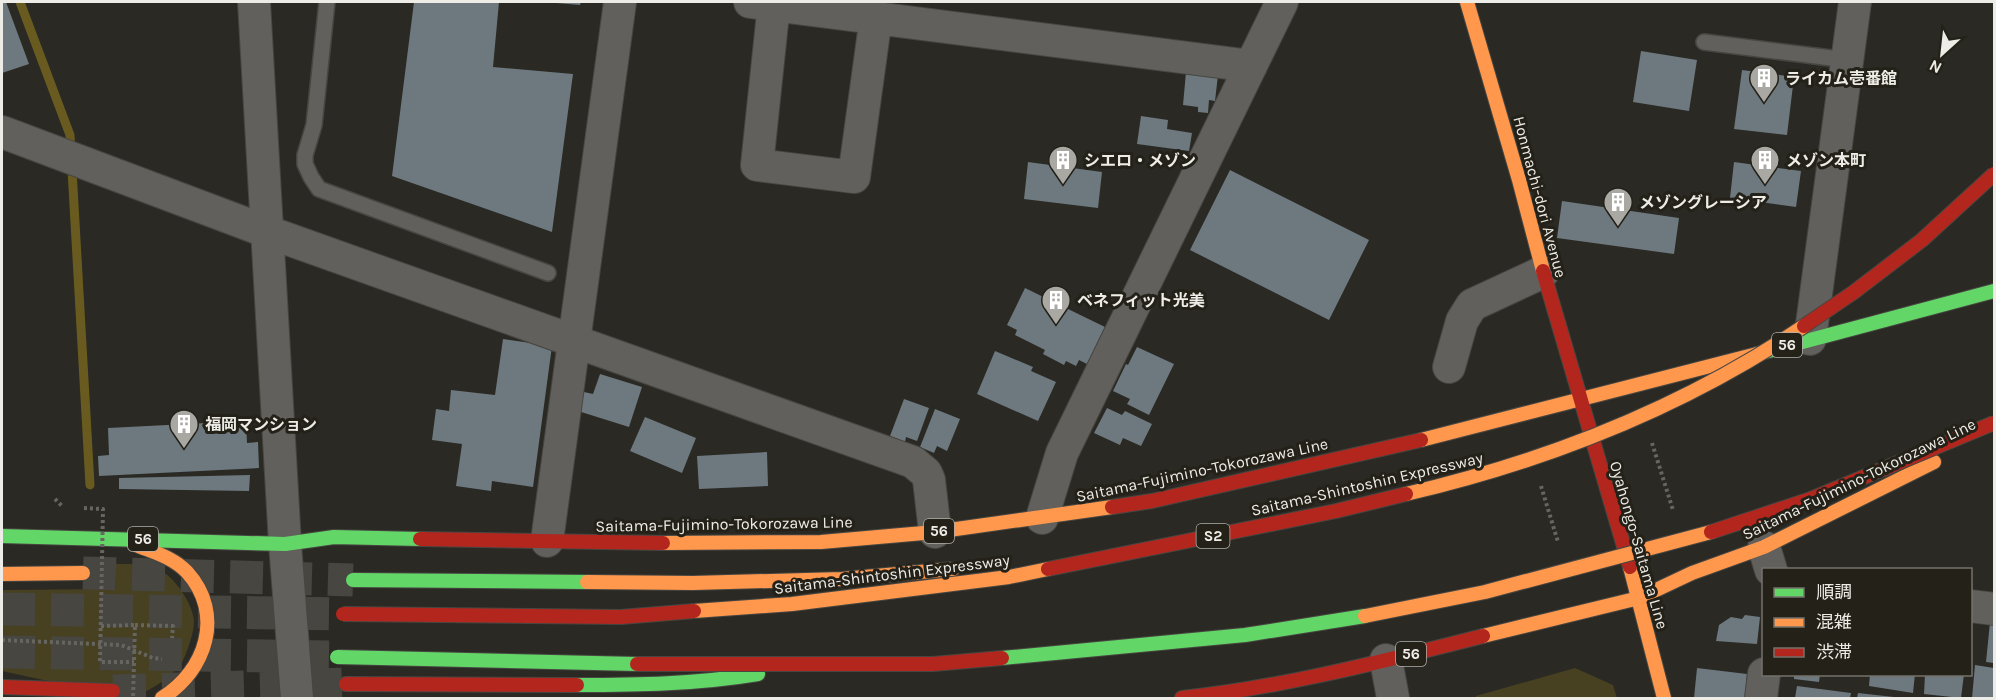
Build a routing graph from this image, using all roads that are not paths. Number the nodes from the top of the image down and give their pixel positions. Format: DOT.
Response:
graph roads {
  1 [pos="255,2"];
  2 [pos="327,2"];
  3 [pos="620,2"];
  4 [pos="1282,2"];
  5 [pos="1467,2"];
  6 [pos="1855,2"];
  7 [pos="762,3"];
  8 [pos="876,18"];
  9 [pos="1704,42"];
  10 [pos="1847,60"];
  11 [pos="1251,66"];
  12 [pos="2,132"];
  13 [pos="1995,174"];
  14 [pos="268,232"];
  15 [pos="1543,272"];
  16 [pos="548,273"];
  17 [pos="1995,291"];
  18 [pos="1810,339"];
  19 [pos="573,340"];
  20 [pos="1449,367"];
  21 [pos="1580,400"];
  22 [pos="1995,423"];
  23 [pos="1995,432"];
  24 [pos="1042,518"];
  25 [pos="935,532"];
  26 [pos="1231,532"];
  27 [pos="2,536"];
  28 [pos="122,538"];
  29 [pos="547,541"];
  30 [pos="285,544"];
  31 [pos="1062,552"];
  32 [pos="1767,558"];
  33 [pos="968,567"];
  34 [pos="83,573"];
  35 [pos="2,574"];
  36 [pos="353,580"];
  37 [pos="1639,598"];
  38 [pos="1972,606"];
  39 [pos="1995,609"];
  40 [pos="343,614"];
  41 [pos="337,657"];
  42 [pos="1386,660"];
  43 [pos="816,666"];
  44 [pos="1764,676"];
  45 [pos="346,684"];
  46 [pos="2,687"];
  47 [pos="113,691"];
  48 [pos="162,699"];
  49 [pos="297,699"];
  50 [pos="1182,699"];
  51 [pos="1393,699"];
  52 [pos="1664,699"];
  53 [pos="1761,699"];
  1 -- 14 [label="street"];
  2 -- 16 [label="lane"];
  3 -- 19 [label="street"];
  4 -- 11 [label="street"];
  5 -- 15 [label="main road, Honmachi-dori Avenue"];
  6 -- 10 [label="street"];
  7 -- 8 [label="street"];
  7 -- 8 [label="street"];
  8 -- 11 [label="street"];
  9 -- 10 [label="lane"];
  10 -- 18 [label="street"];
  11 -- 24 [label="street"];
  12 -- 14 [label="street"];
  13 -- 26 [label="main road, Saitama-Shintoshin Expressway / S2, bridge"];
  14 -- 19 [label="street"];
  14 -- 30 [label="street"];
  15 -- 20 [label="street"];
  15 -- 21 [label="main road, Honmachi-dori Avenue"];
  17 -- 18 [label="main road, Saitama-Fujimino-Tokorozawa Line / 56"];
  18 -- 21 [label="main road, Saitama-Fujimino-Tokorozawa Line / 56"];
  19 -- 25 [label="street"];
  19 -- 29 [label="street"];
  21 -- 24 [label="main road, Saitama-Fujimino-Tokorozawa Line / 56"];
  21 -- 37 [label="main road, Oyahongo-Saitama Line"];
  22 -- 43 [label="main road, bridge"];
  23 -- 32 [label="main road, Saitama-Fujimino-Tokorozawa Line / 56"];
  24 -- 25 [label="main road, Saitama-Fujimino-Tokorozawa Line / 56"];
  25 -- 29 [label="main road, Saitama-Fujimino-Tokorozawa Line / 56"];
  26 -- 31 [label="main road, bridge"];
  26 -- 40 [label="main road, Saitama-Shintoshin Expressway / S2, bridge"];
  27 -- 28 [label="main road, Saitama-Fujimino-Tokorozawa Line / 56"];
  28 -- 30 [label="main road, Saitama-Fujimino-Tokorozawa Line / 56"];
  28 -- 48 [label="main road"];
  29 -- 30 [label="main road, Saitama-Fujimino-Tokorozawa Line / 56"];
  30 -- 49 [label="street"];
  32 -- 37 [label="main road, Saitama-Fujimino-Tokorozawa Line / 56"];
  33 -- 36 [label="main road"];
  34 -- 35 [label="main road"];
  37 -- 42 [label="main road, Saitama-Fujimino-Tokorozawa Line / 56"];
  37 -- 52 [label="main road, Oyahongo-Saitama Line"];
  38 -- 39 [label="street"];
  41 -- 43 [label="main road, bridge"];
  42 -- 50 [label="main road, Saitama-Fujimino-Tokorozawa Line / 56"];
  42 -- 51 [label="street"];
  43 -- 45 [label="main road, bridge"];
  44 -- 53 [label="street"];
  46 -- 47 [label="main road"];
}
